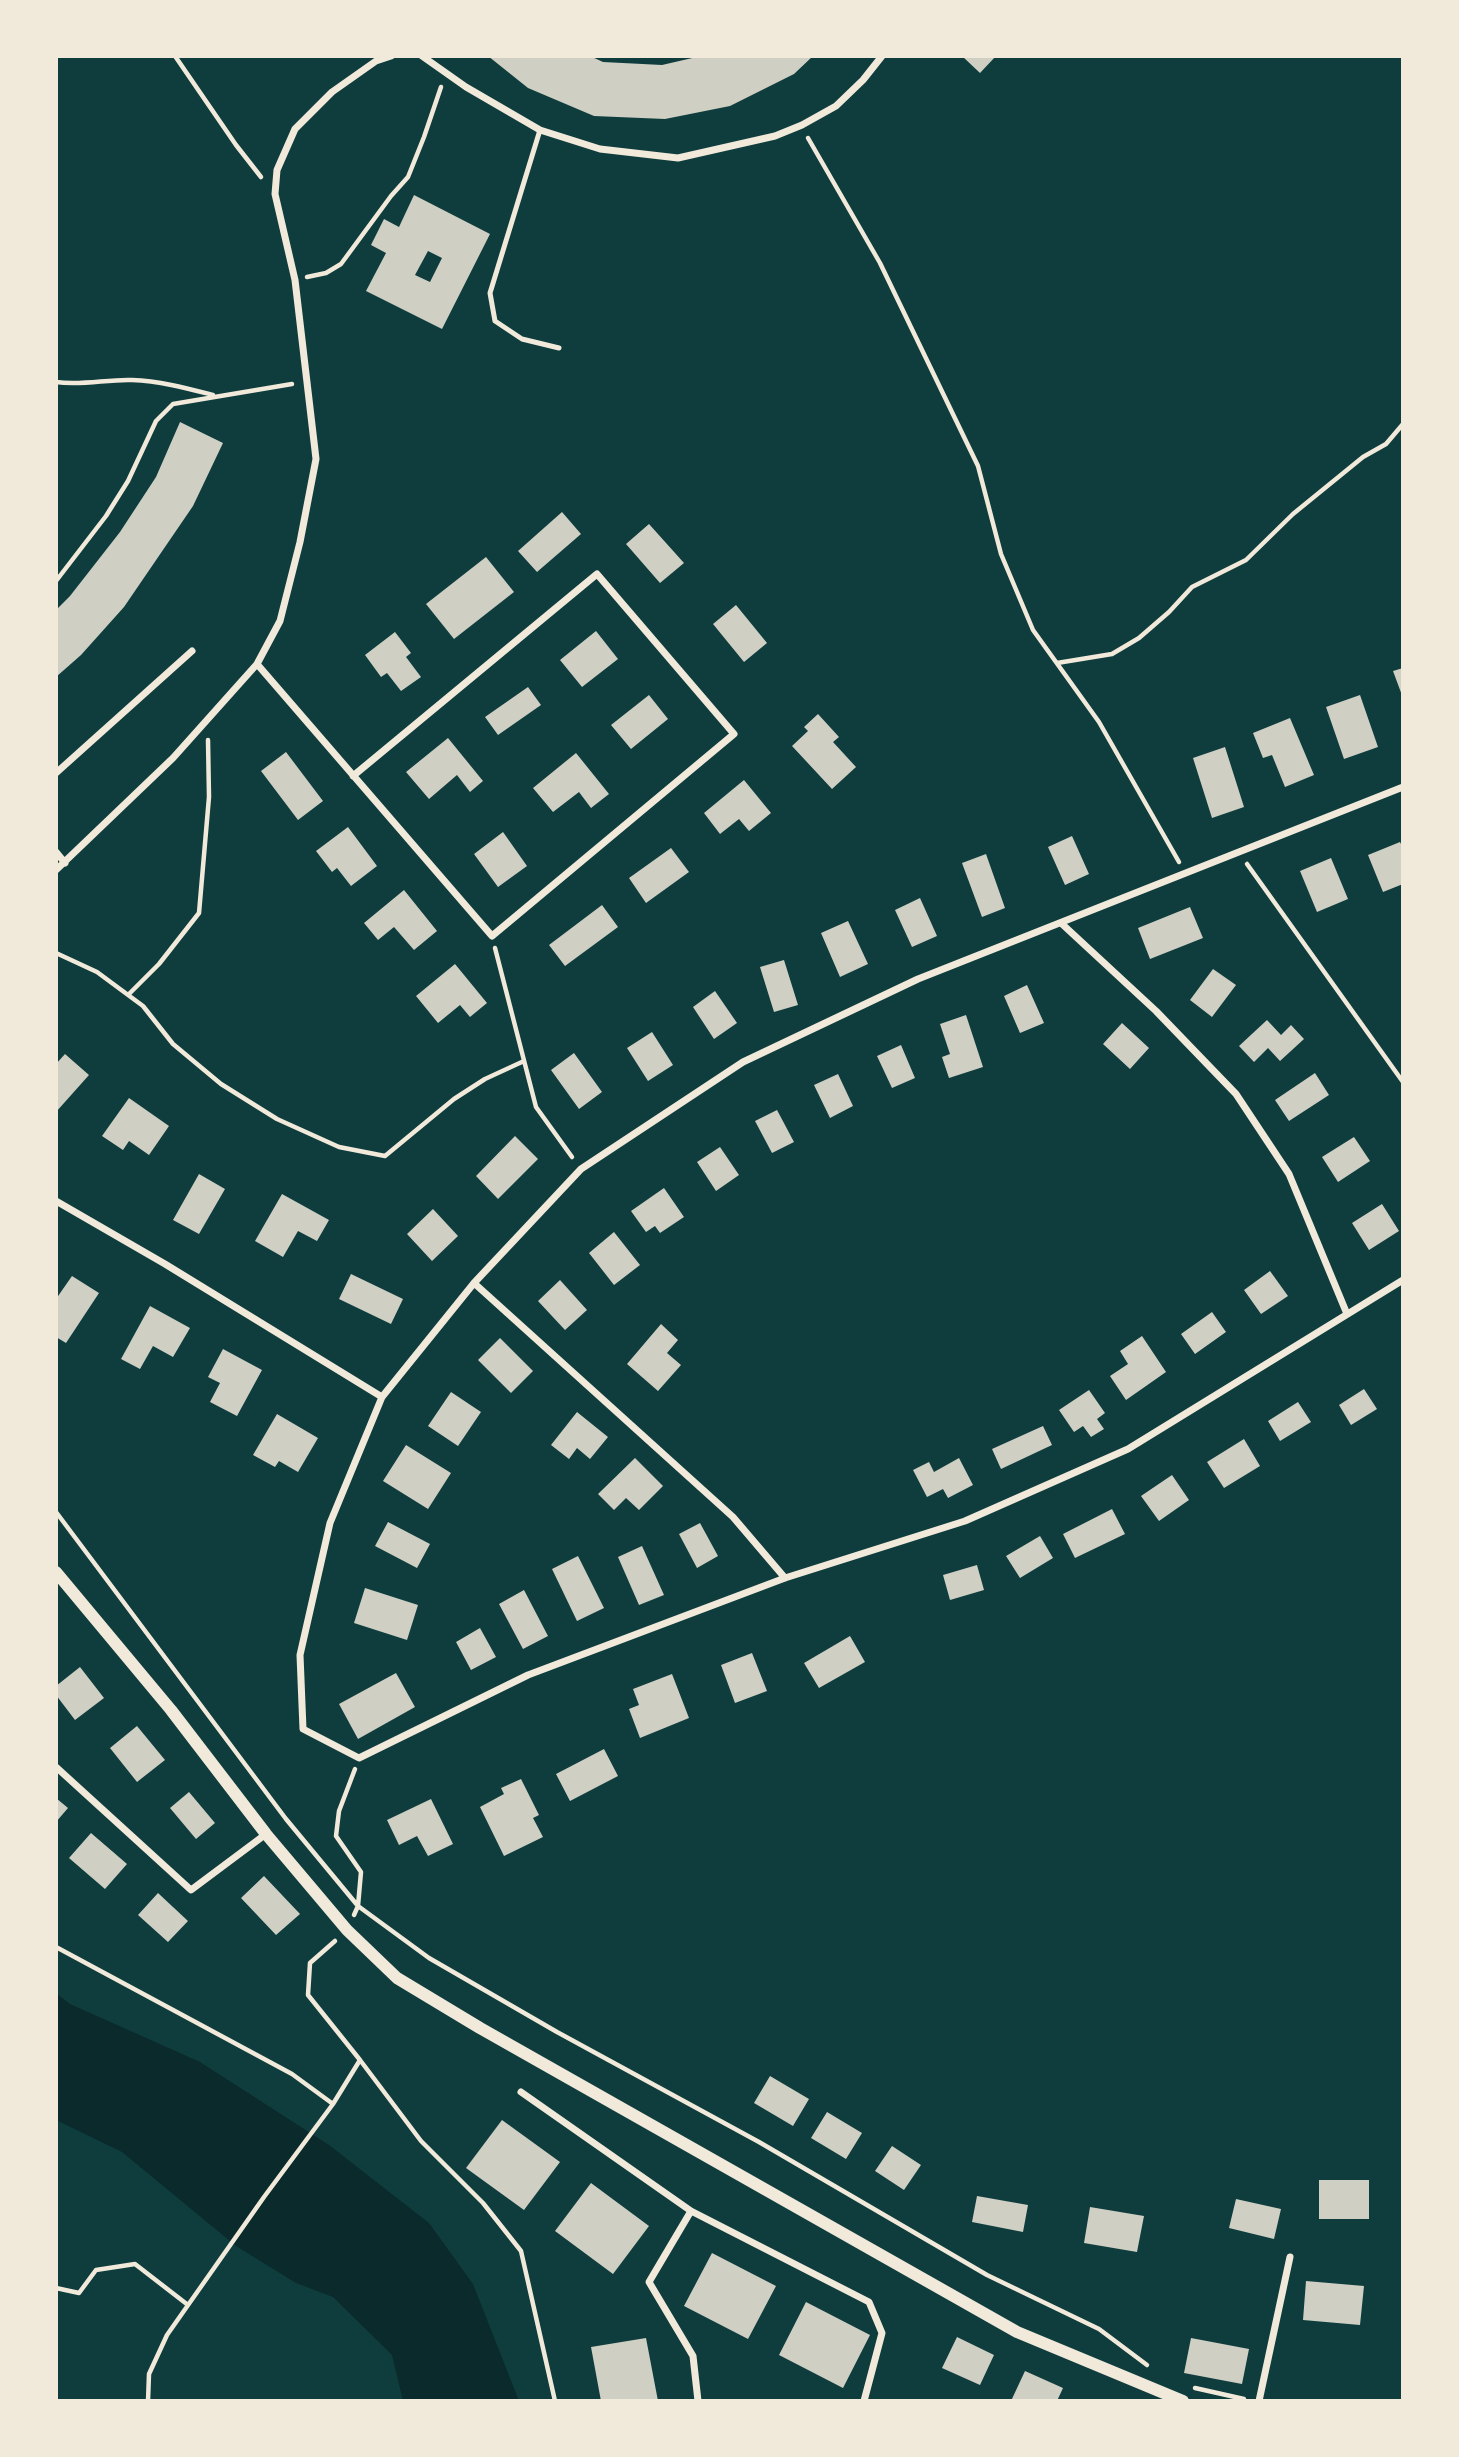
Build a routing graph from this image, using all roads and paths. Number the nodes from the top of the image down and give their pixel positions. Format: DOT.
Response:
graph roads {
  1 [pos="175,56"];
  2 [pos="391,56"];
  3 [pos="422,56"];
  4 [pos="882,56"];
  5 [pos="445,72"];
  6 [pos="802,125"];
  7 [pos="540,130"];
  8 [pos="275,194"];
  9 [pos="295,280"];
  10 [pos="559,348"];
  11 [pos="307,381"];
  12 [pos="56,382"];
  13 [pos="217,396"];
  14 [pos="1403,424"];
  15 [pos="56,581"];
  16 [pos="192,651"];
  17 [pos="1057,663"];
  18 [pos="257,664"];
  19 [pos="206,720"];
  20 [pos="56,773"];
  21 [pos="352,776"];
  22 [pos="1403,787"];
  23 [pos="56,852"];
  24 [pos="1238,852"];
  25 [pos="65,863"];
  26 [pos="56,870"];
  27 [pos="1186,873"];
  28 [pos="1061,923"];
  29 [pos="492,936"];
  30 [pos="56,953"];
  31 [pos="128,995"];
  32 [pos="524,1061"];
  33 [pos="1403,1082"];
  34 [pos="581,1169"];
  35 [pos="56,1200"];
  36 [pos="1403,1280"];
  37 [pos="474,1283"];
  38 [pos="1347,1314"];
  39 [pos="382,1397"];
  40 [pos="56,1572"];
  41 [pos="785,1578"];
  42 [pos="359,1758"];
  43 [pos="56,1767"];
  44 [pos="266,1834"];
  45 [pos="56,1947"];
  46 [pos="360,2060"];
  47 [pos="521,2092"];
  48 [pos="332,2104"];
  49 [pos="328,2111"];
  50 [pos="691,2211"];
  51 [pos="1290,2257"];
  52 [pos="56,2288"];
  53 [pos="188,2305"];
  54 [pos="1148,2366"];
  55 [pos="1192,2387"];
  56 [pos="148,2401"];
  57 [pos="555,2401"];
  58 [pos="698,2401"];
  59 [pos="864,2401"];
  60 [pos="1183,2401"];
  61 [pos="1257,2401"];
  1 -- 8 [label="path"];
  2 -- 8 [label="street"];
  3 -- 5 [label="street"];
  4 -- 6 [label="street"];
  5 -- 7 [label="street"];
  5 -- 9 [label="path"];
  6 -- 7 [label="street"];
  6 -- 17 [label="path"];
  7 -- 10 [label="lane"];
  8 -- 9 [label="street"];
  9 -- 11 [label="street"];
  11 -- 13 [label="path"];
  11 -- 18 [label="street"];
  12 -- 13 [label="path"];
  13 -- 15 [label="path"];
  14 -- 17 [label="path"];
  16 -- 20 [label="street"];
  17 -- 27 [label="path"];
  18 -- 19 [label="street"];
  18 -- 21 [label="street"];
  19 -- 25 [label="street"];
  19 -- 31 [label="path"];
  21 -- 29 [label="street"];
  21 -- 29 [label="street"];
  22 -- 24 [label="street"];
  23 -- 25 [label="street"];
  24 -- 27 [label="street"];
  24 -- 33 [label="path"];
  25 -- 26 [label="street"];
  27 -- 28 [label="street"];
  28 -- 34 [label="street"];
  28 -- 38 [label="street"];
  29 -- 32 [label="path"];
  30 -- 31 [label="path"];
  31 -- 32 [label="path"];
  32 -- 34 [label="path"];
  34 -- 37 [label="street"];
  35 -- 39 [label="street"];
  36 -- 38 [label="street"];
  37 -- 39 [label="street"];
  37 -- 41 [label="street"];
  38 -- 41 [label="street"];
  39 -- 42 [label="street"];
  40 -- 44 [label="street"];
  41 -- 42 [label="street"];
  42 -- 54 [label="path"];
  43 -- 44 [label="street"];
  44 -- 60 [label="street"];
  45 -- 48 [label="path"];
  46 -- 57 [label="path"];
  47 -- 50 [label="street"];
  49 -- 53 [label="path"];
  50 -- 58 [label="street"];
  50 -- 59 [label="street"];
  51 -- 61 [label="street"];
  52 -- 53 [label="path"];
  53 -- 56 [label="path"];
  55 -- 61 [label="path"];
}
